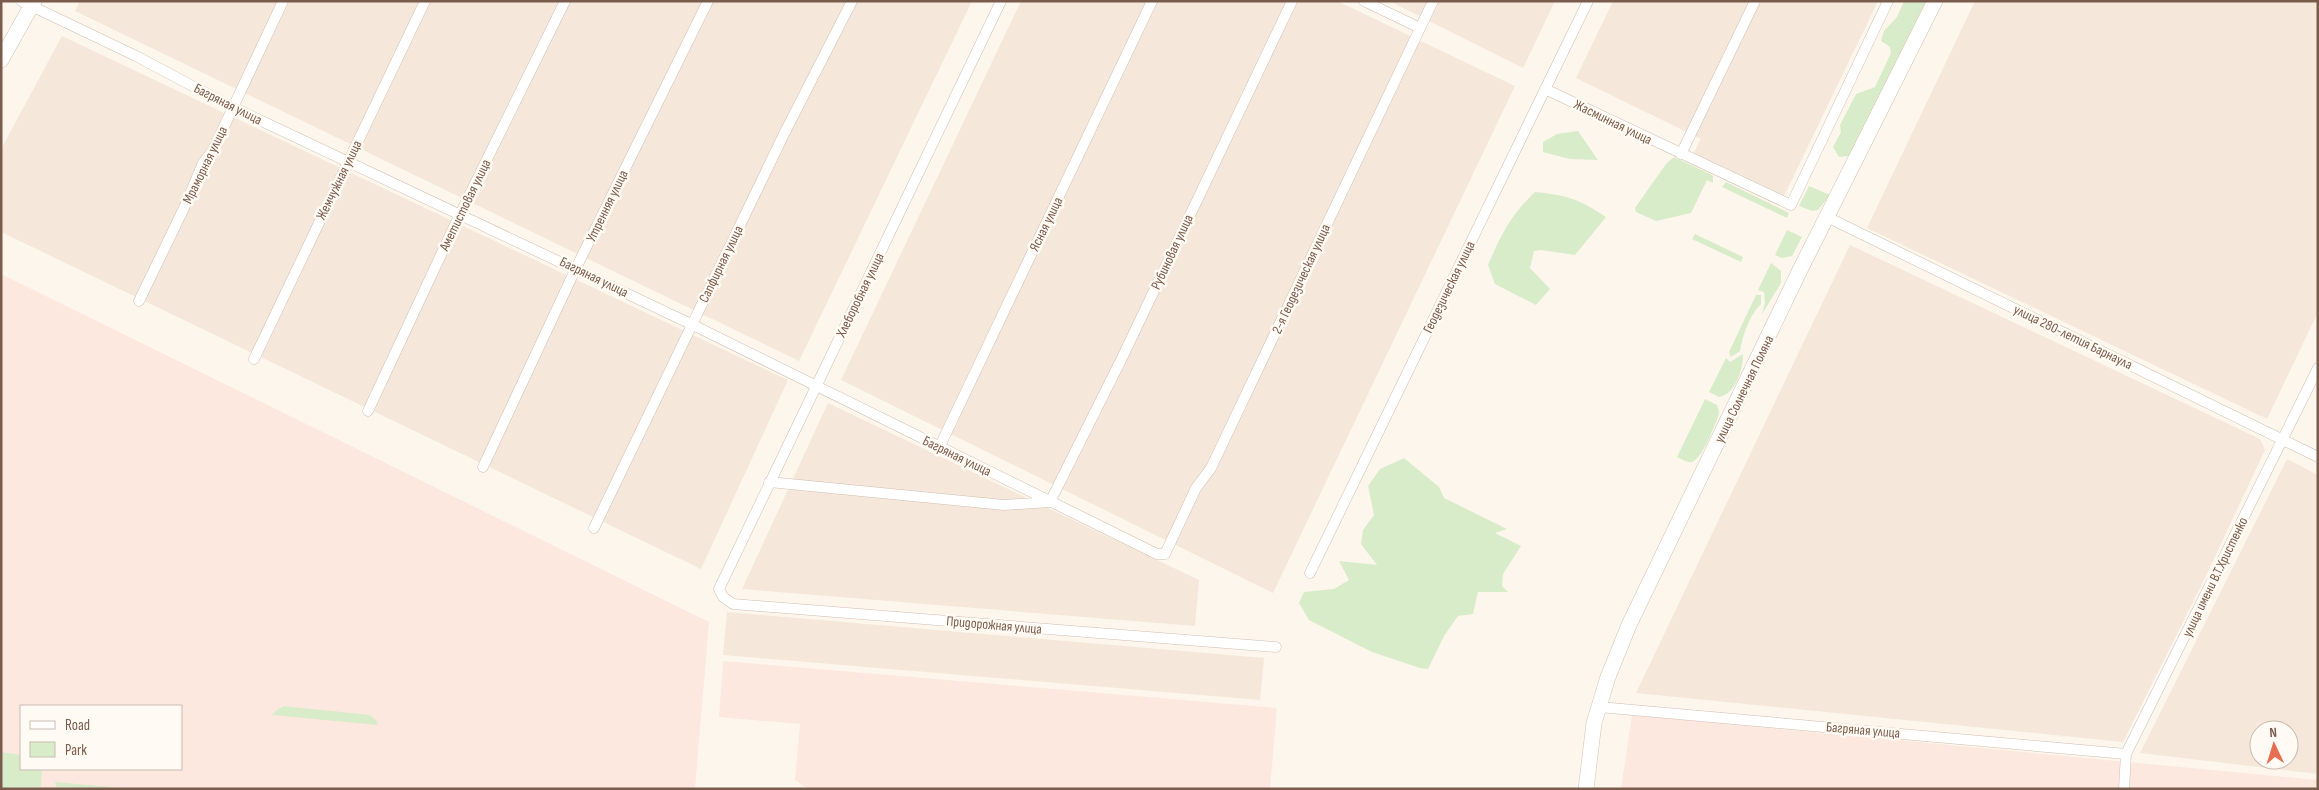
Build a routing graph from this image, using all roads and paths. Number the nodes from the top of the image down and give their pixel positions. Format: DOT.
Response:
graph roads {
  1 [pos="283,1"];
  2 [pos="425,1"];
  3 [pos="565,1"];
  4 [pos="708,1"];
  5 [pos="852,1"];
  6 [pos="1001,1"];
  7 [pos="1152,1"];
  8 [pos="1292,1"];
  9 [pos="1364,1"];
  10 [pos="1433,1"];
  11 [pos="1588,1"];
  12 [pos="1755,1"];
  13 [pos="1888,1"];
  14 [pos="1935,1"];
  15 [pos="29,3"];
  16 [pos="1420,28"];
  17 [pos="1,60"];
  18 [pos="1545,89"];
  19 [pos="232,107"];
  20 [pos="1681,154"];
  21 [pos="348,162"];
  22 [pos="460,214"];
  23 [pos="1827,217"];
  24 [pos="576,268"];
  25 [pos="139,301"];
  26 [pos="691,324"];
  27 [pos="254,359"];
  28 [pos="2318,368"];
  29 [pos="817,386"];
  30 [pos="368,411"];
  31 [pos="2282,440"];
  32 [pos="939,448"];
  33 [pos="2318,457"];
  34 [pos="483,467"];
  35 [pos="769,482"];
  36 [pos="1050,502"];
  37 [pos="594,528"];
  38 [pos="1166,554"];
  39 [pos="1310,573"];
  40 [pos="719,589"];
  41 [pos="1276,647"];
  42 [pos="1599,707"];
  43 [pos="2126,754"];
  44 [pos="1586,789"];
  45 [pos="2124,789"];
  1 -- 19 [label="street, Мраморная улица"];
  2 -- 21 [label="street, Жемчужная улица"];
  3 -- 22 [label="street, Аметистовая улица"];
  4 -- 24 [label="street, Утренняя улица"];
  5 -- 26 [label="street, Сапфирная улица"];
  6 -- 29 [label="street, Хлеборобная улица"];
  7 -- 32 [label="street, Ясная улица"];
  8 -- 36 [label="street, Рубиновая улица"];
  9 -- 16 [label="street"];
  10 -- 16 [label="street, 2-я Геодезическая улица"];
  11 -- 18 [label="street, Геодезическая улица"];
  12 -- 20 [label="street"];
  13 -- 20 [label="street, Жасминная улица"];
  14 -- 23 [label="street, улица Солнечная Поляна"];
  15 -- 17 [label="street"];
  15 -- 19 [label="street, Багряная улица"];
  16 -- 38 [label="street, 2-я Геодезическая улица"];
  18 -- 20 [label="street, Жасминная улица"];
  18 -- 39 [label="street, Геодезическая улица"];
  19 -- 21 [label="street, Багряная улица"];
  19 -- 25 [label="street, Мраморная улица"];
  21 -- 22 [label="street, Багряная улица"];
  21 -- 27 [label="street, Жемчужная улица"];
  22 -- 24 [label="street, Багряная улица"];
  22 -- 30 [label="street, Аметистовая улица"];
  23 -- 31 [label="street, улица 280-летия Барнаула"];
  23 -- 42 [label="street, улица Солнечная Поляна"];
  24 -- 26 [label="street, Багряная улица"];
  24 -- 34 [label="street, Утренняя улица"];
  26 -- 29 [label="street, Багряная улица"];
  26 -- 37 [label="street, Сапфирная улица"];
  28 -- 31 [label="street, улица имени В.Т.Христенко"];
  29 -- 32 [label="street, Багряная улица"];
  29 -- 35 [label="street, Хлеборобная улица"];
  31 -- 33 [label="street, улица 280-летия Барнаула"];
  31 -- 43 [label="street, улица имени В.Т.Христенко"];
  32 -- 36 [label="street, Багряная улица"];
  35 -- 36 [label="street"];
  35 -- 40 [label="street, Хлеборобная улица"];
  36 -- 38 [label="street, Багряная улица"];
  40 -- 41 [label="street, Придорожная улица"];
  42 -- 43 [label="street, Багряная улица"];
  42 -- 44 [label="street, улица Солнечная Поляна"];
  43 -- 45 [label="street, улица имени В.Т.Христенко"];
}
